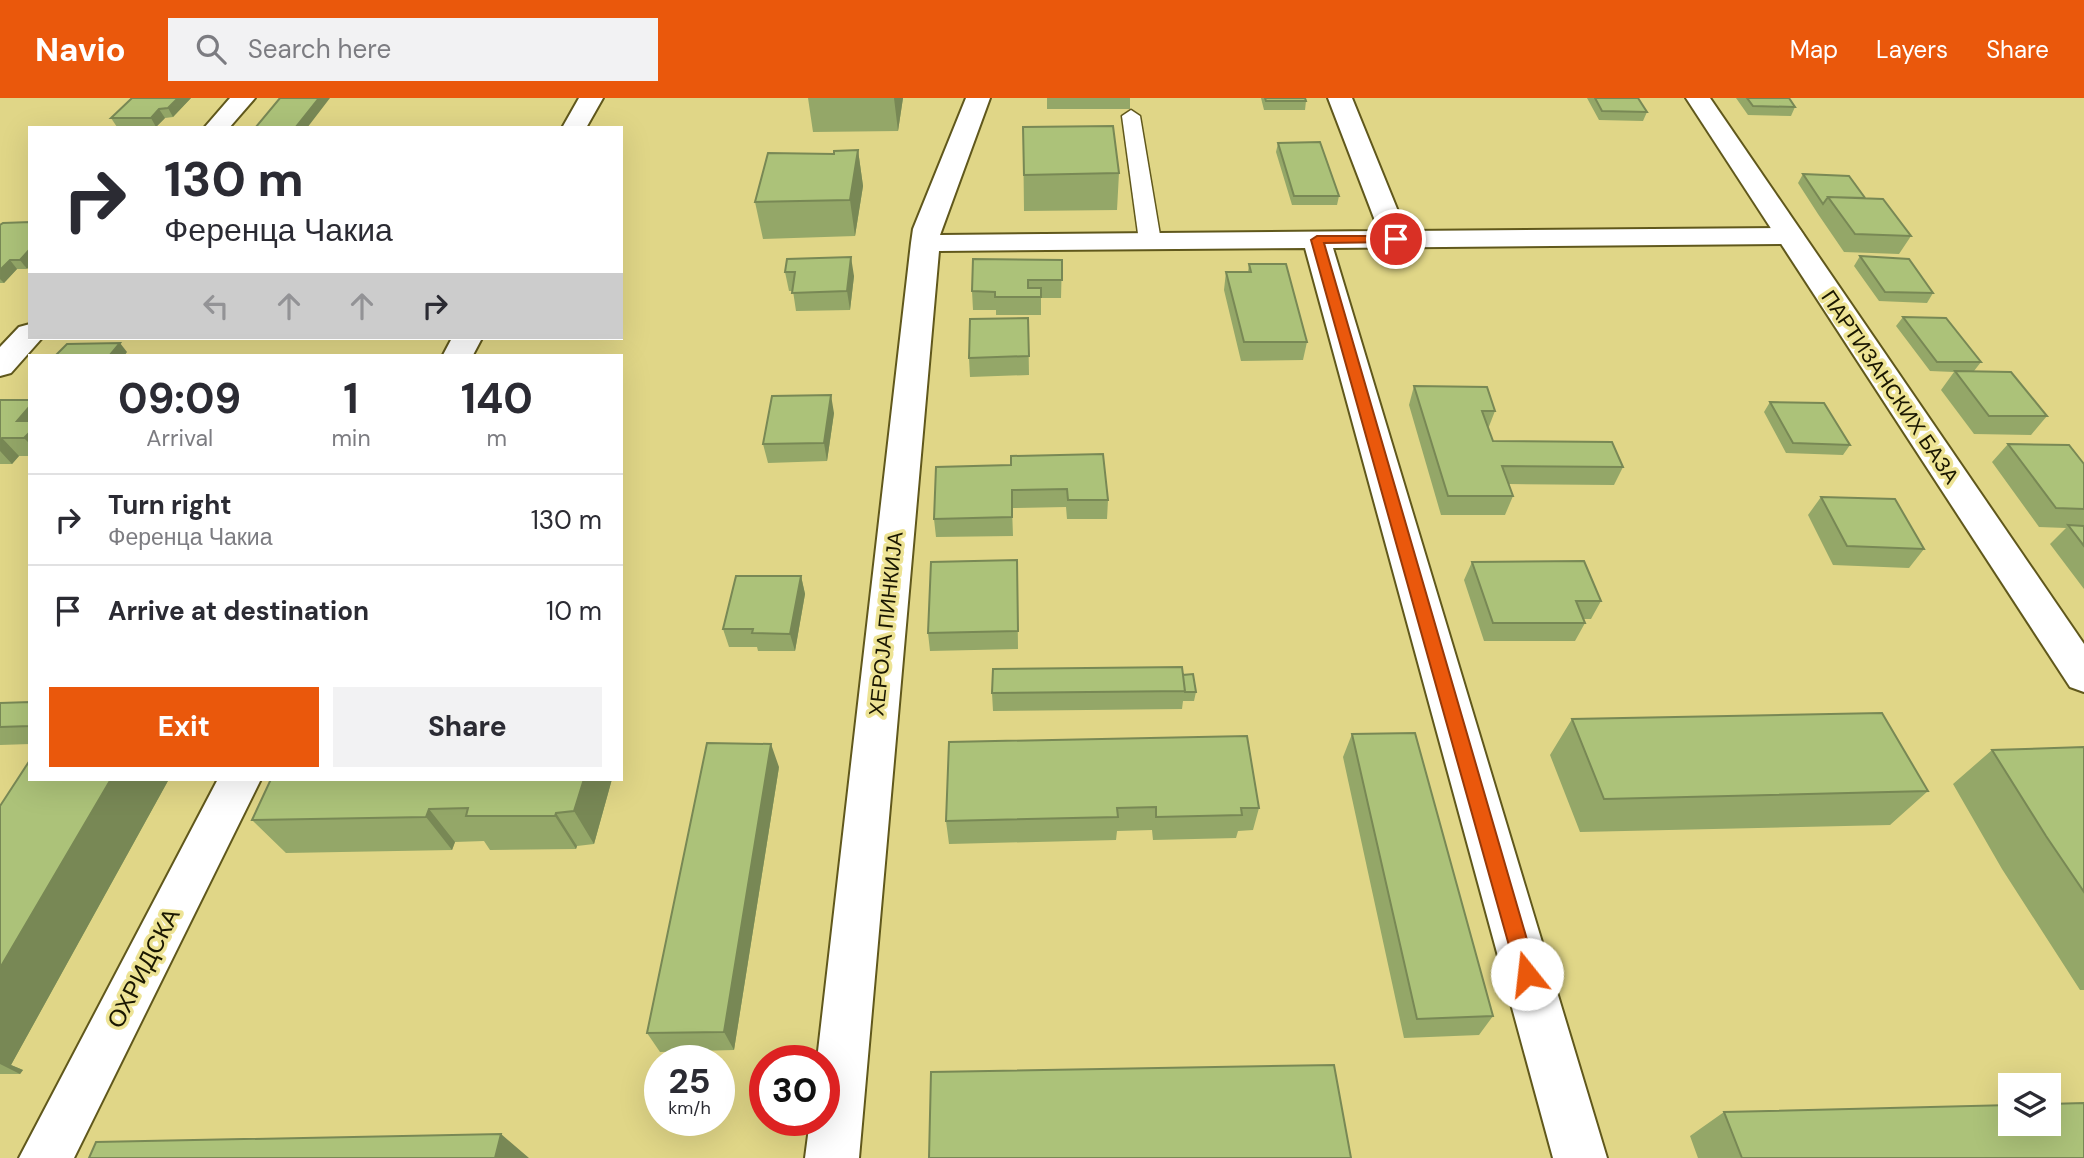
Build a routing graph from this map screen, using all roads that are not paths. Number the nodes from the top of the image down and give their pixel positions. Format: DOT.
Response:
graph roads {
  1 [pos="243,98"];
  2 [pos="591,98"];
  3 [pos="978,98"];
  4 [pos="1340,98"];
  5 [pos="1698,98"];
  6 [pos="1131,116"];
  7 [pos="218,126"];
  8 [pos="575,126"];
  9 [pos="1790,236"];
  10 [pos="1396,239"];
  11 [pos="1317,240"];
  12 [pos="1150,241"];
  13 [pos="925,243"];
  14 [pos="28,335"];
  15 [pos="0,366"];
  16 [pos="2084,676"];
  17 [pos="239,781"];
  18 [pos="46,1158"];
  19 [pos="832,1158"];
  20 [pos="1580,1158"];
  1 -- 7 [label="street"];
  2 -- 8 [label="street"];
  3 -- 13 [label="street, ХЕРОЈА ПИНКИЈА"];
  4 -- 10 [label="street"];
  5 -- 9 [label="street, ПАРТИЗАНСКИХ БАЗА"];
  6 -- 12 [label="lane"];
  9 -- 10 [label="street"];
  9 -- 16 [label="street, ПАРТИЗАНСКИХ БАЗА"];
  10 -- 11 [label="street"];
  11 -- 12 [label="street"];
  11 -- 20 [label="street"];
  12 -- 13 [label="street"];
  13 -- 19 [label="street, ХЕРОЈА ПИНКИЈА"];
  14 -- 15 [label="street"];
  17 -- 18 [label="street, ОХРИДСКА"];
}
